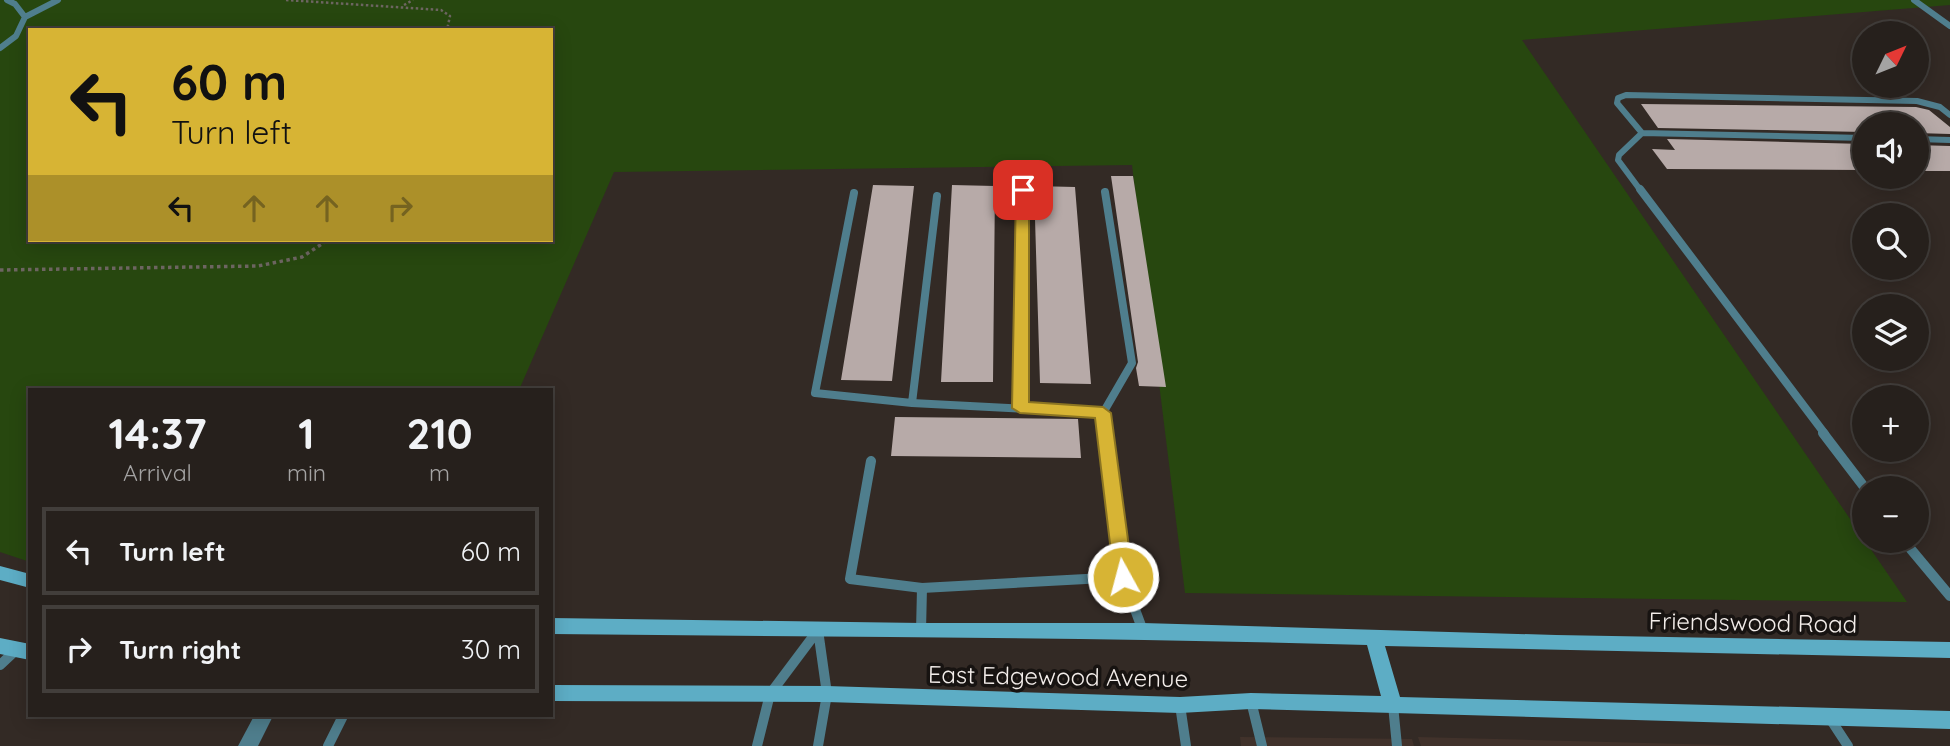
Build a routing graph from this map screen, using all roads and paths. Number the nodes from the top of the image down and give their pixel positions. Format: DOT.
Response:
graph roads {
  1 [pos="7,0"];
  2 [pos="58,0"];
  3 [pos="286,0"];
  4 [pos="320,0"];
  5 [pos="413,0"];
  6 [pos="1914,0"];
  7 [pos="314,4"];
  8 [pos="402,6"];
  9 [pos="25,17"];
  10 [pos="1950,26"];
  11 [pos="448,28"];
  12 [pos="0,48"];
  13 [pos="1950,115"];
  14 [pos="1642,133"];
  15 [pos="1852,138"];
  16 [pos="1929,139"];
  17 [pos="1950,139"];
  18 [pos="1023,190"];
  19 [pos="1105,192"];
  20 [pos="854,193"];
  21 [pos="937,196"];
  22 [pos="325,242"];
  23 [pos="0,270"];
  24 [pos="912,403"];
  25 [pos="1020,408"];
  26 [pos="1103,413"];
  27 [pos="871,461"];
  28 [pos="1856,476"];
  29 [pos="1914,553"];
  30 [pos="0,573"];
  31 [pos="1123,577"];
  32 [pos="28,580"];
  33 [pos="922,588"];
  34 [pos="1950,596"];
  35 [pos="553,626"];
  36 [pos="818,630"];
  37 [pos="921,631"];
  38 [pos="1143,631"];
  39 [pos="1374,638"];
  40 [pos="1556,643"];
  41 [pos="15,649"];
  42 [pos="1950,650"];
  43 [pos="0,665"];
  44 [pos="553,694"];
  45 [pos="769,694"];
  46 [pos="827,694"];
  47 [pos="1251,702"];
  48 [pos="1180,705"];
  49 [pos="1393,705"];
  50 [pos="263,717"];
  51 [pos="342,717"];
  52 [pos="1829,717"];
  53 [pos="1950,720"];
  54 [pos="248,746"];
  55 [pos="328,746"];
  56 [pos="757,746"];
  57 [pos="818,746"];
  58 [pos="1186,746"];
  59 [pos="1262,746"];
  60 [pos="1397,746"];
  61 [pos="1849,746"];
  1 -- 9 [label="lane"];
  2 -- 9 [label="lane"];
  3 -- 7 [label="path"];
  4 -- 7 [label="path"];
  5 -- 8 [label="path"];
  6 -- 10 [label="lane"];
  7 -- 8 [label="path"];
  8 -- 11 [label="path"];
  9 -- 12 [label="lane"];
  13 -- 14 [label="lane"];
  14 -- 15 [label="lane"];
  14 -- 28 [label="lane"];
  16 -- 17 [label="lane"];
  18 -- 25 [label="lane"];
  19 -- 26 [label="lane"];
  20 -- 24 [label="lane"];
  21 -- 24 [label="lane"];
  22 -- 23 [label="path"];
  24 -- 25 [label="lane"];
  25 -- 26 [label="lane"];
  26 -- 31 [label="lane"];
  27 -- 33 [label="lane"];
  29 -- 34 [label="lane"];
  30 -- 32 [label="main road"];
  31 -- 33 [label="lane"];
  31 -- 38 [label="lane"];
  33 -- 37 [label="lane"];
  35 -- 36 [label="main road, East Edgewood Avenue"];
  36 -- 37 [label="main road, East Edgewood Avenue"];
  36 -- 45 [label="lane"];
  36 -- 46 [label="lane"];
  37 -- 38 [label="main road, East Edgewood Avenue"];
  38 -- 39 [label="main road, East Edgewood Avenue"];
  39 -- 40 [label="main road, East Edgewood Avenue"];
  39 -- 49 [label="main road"];
  40 -- 42 [label="main road, Friendswood Road"];
  41 -- 43 [label="lane"];
  44 -- 45 [label="main road, East Edgewood Avenue"];
  45 -- 46 [label="main road, East Edgewood Avenue"];
  45 -- 56 [label="lane"];
  46 -- 48 [label="main road, East Edgewood Avenue"];
  46 -- 57 [label="lane"];
  47 -- 48 [label="main road, East Edgewood Avenue"];
  47 -- 49 [label="main road, East Edgewood Avenue"];
  47 -- 59 [label="lane"];
  48 -- 58 [label="lane"];
  49 -- 52 [label="main road, East Edgewood Avenue"];
  49 -- 60 [label="lane"];
  50 -- 54 [label="street"];
  51 -- 55 [label="lane"];
  52 -- 53 [label="main road"];
  52 -- 61 [label="lane"];
}
